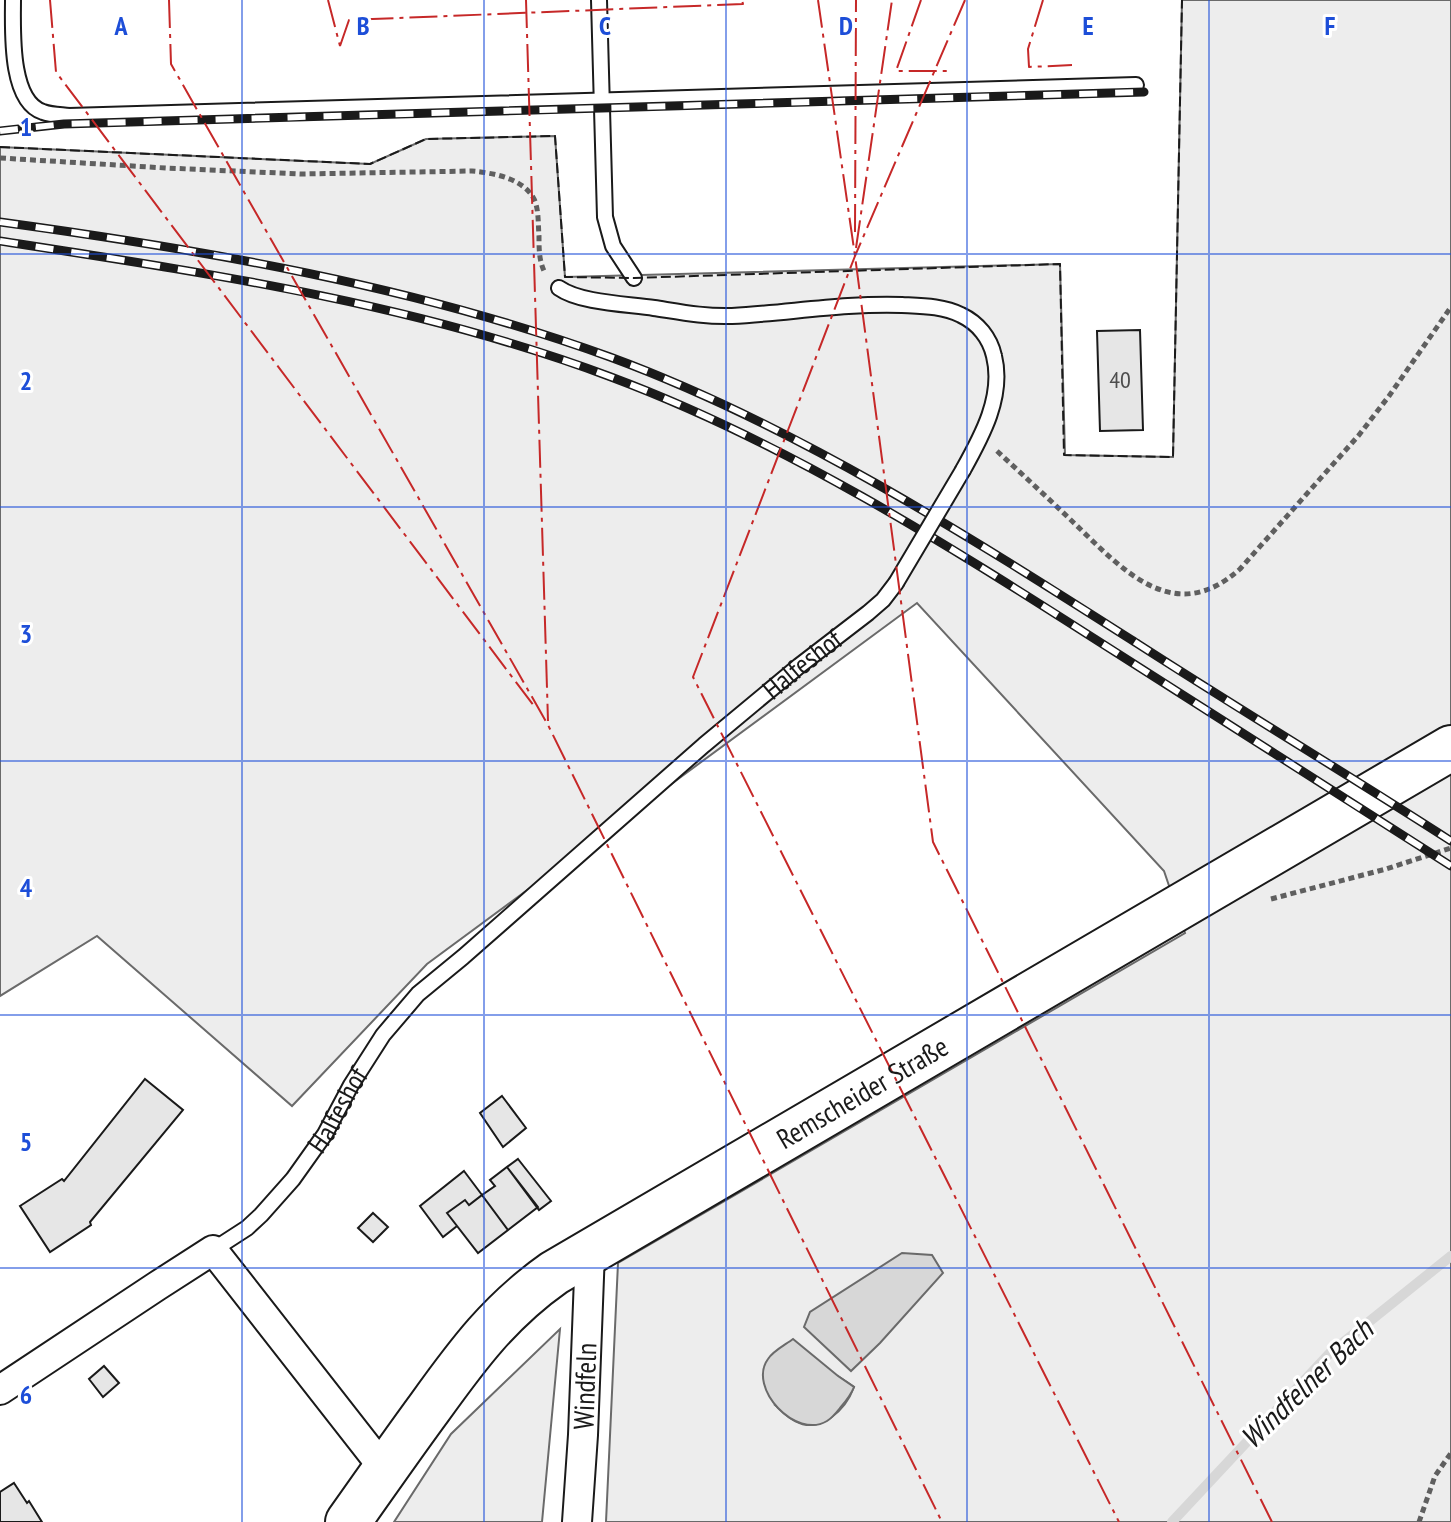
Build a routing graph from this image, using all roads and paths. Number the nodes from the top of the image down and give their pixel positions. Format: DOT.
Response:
graph roads {
  1 [pos="13,0"];
  2 [pos="599,0"];
  3 [pos="1136,85"];
  4 [pos="601,100"];
  5 [pos="0,158"];
  6 [pos="634,278"];
  7 [pos="559,288"];
  8 [pos="1451,307"];
  9 [pos="982,437"];
  10 [pos="1451,748"];
  11 [pos="1451,848"];
  12 [pos="1270,900"];
  13 [pos="213,1250"];
  14 [pos="590,1251"];
  15 [pos="0,1390"];
  16 [pos="1451,1453"];
  17 [pos="385,1470"];
  18 [pos="348,1522"];
  19 [pos="577,1522"];
  20 [pos="1419,1522"];
  1 -- 4 [label="lane"];
  2 -- 4 [label="lane"];
  3 -- 4 [label="lane"];
  4 -- 6 [label="lane"];
  5 -- 7 [label="path"];
  7 -- 9 [label="lane, Halfeshof"];
  8 -- 9 [label="path"];
  9 -- 13 [label="lane, Halfeshof, bridge"];
  10 -- 14 [label="main road, Remscheider Straße"];
  11 -- 12 [label="path"];
  13 -- 15 [label="street, Halfeshof"];
  13 -- 17 [label="street"];
  14 -- 17 [label="main road, Remscheider Straße"];
  14 -- 19 [label="street, Windfeln"];
  16 -- 20 [label="path"];
  17 -- 18 [label="main road, Remscheider Straße"];
}
